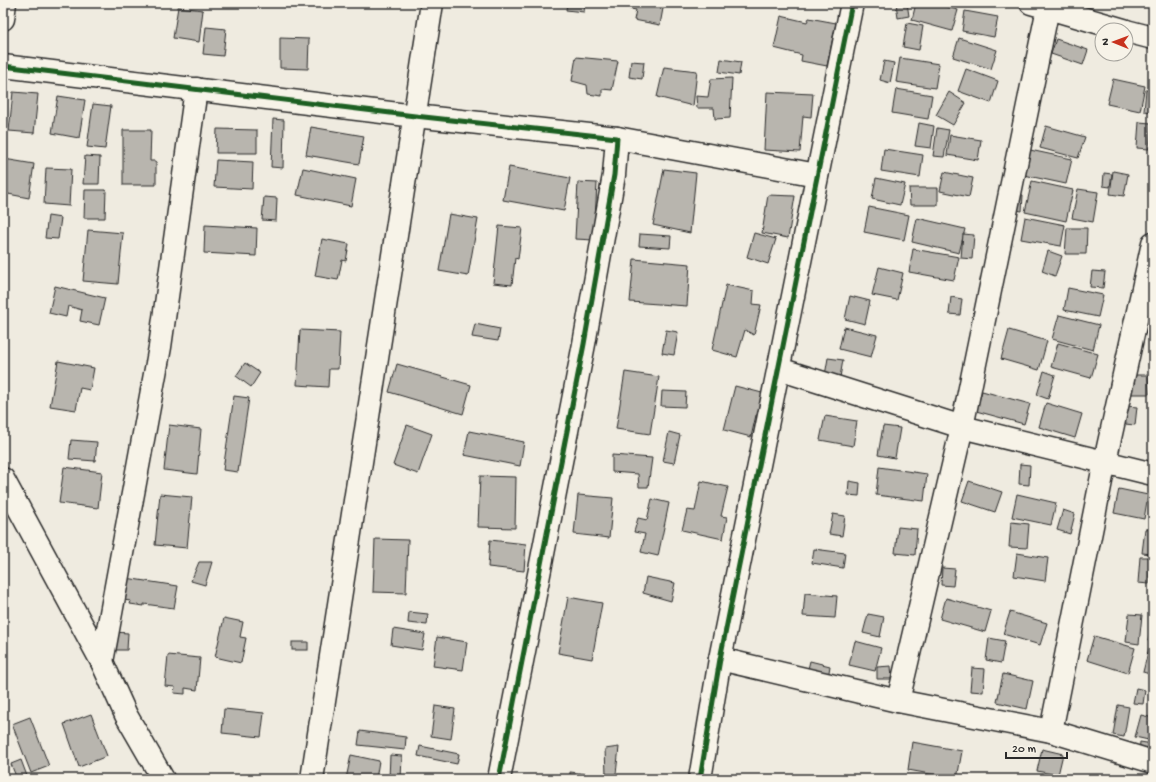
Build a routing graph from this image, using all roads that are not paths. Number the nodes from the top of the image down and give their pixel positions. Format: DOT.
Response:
graph roads {
  1 [pos="4,3"];
  2 [pos="432,3"];
  3 [pos="852,3"];
  4 [pos="1039,6"];
  5 [pos="3,19"];
  6 [pos="1096,22"];
  7 [pos="1134,33"];
  8 [pos="1153,38"];
  9 [pos="3,66"];
  10 [pos="196,89"];
  11 [pos="415,116"];
  12 [pos="617,138"];
  13 [pos="817,175"];
  14 [pos="1153,243"];
  15 [pos="779,369"];
  16 [pos="962,427"];
  17 [pos="1105,462"];
  18 [pos="1153,474"];
  19 [pos="3,479"];
  20 [pos="720,659"];
  21 [pos="102,662"];
  22 [pos="898,701"];
  23 [pos="1051,731"];
  24 [pos="1153,762"];
  25 [pos="163,779"];
  26 [pos="312,779"];
  27 [pos="499,779"];
  28 [pos="700,779"];
  1 -- 5 [label="street"];
  2 -- 11 [label="street"];
  3 -- 13 [label="street"];
  4 -- 6 [label="street"];
  4 -- 16 [label="street"];
  7 -- 8 [label="street"];
  9 -- 10 [label="street"];
  10 -- 11 [label="street"];
  10 -- 21 [label="street"];
  11 -- 12 [label="street"];
  11 -- 26 [label="street"];
  12 -- 13 [label="street"];
  12 -- 27 [label="street"];
  13 -- 15 [label="street"];
  14 -- 17 [label="street"];
  15 -- 16 [label="street"];
  15 -- 20 [label="street"];
  16 -- 17 [label="street"];
  16 -- 22 [label="street"];
  17 -- 18 [label="street"];
  17 -- 23 [label="street"];
  19 -- 21 [label="street"];
  20 -- 22 [label="street"];
  20 -- 28 [label="street"];
  21 -- 25 [label="street"];
  22 -- 23 [label="street"];
  23 -- 24 [label="street"];
}
